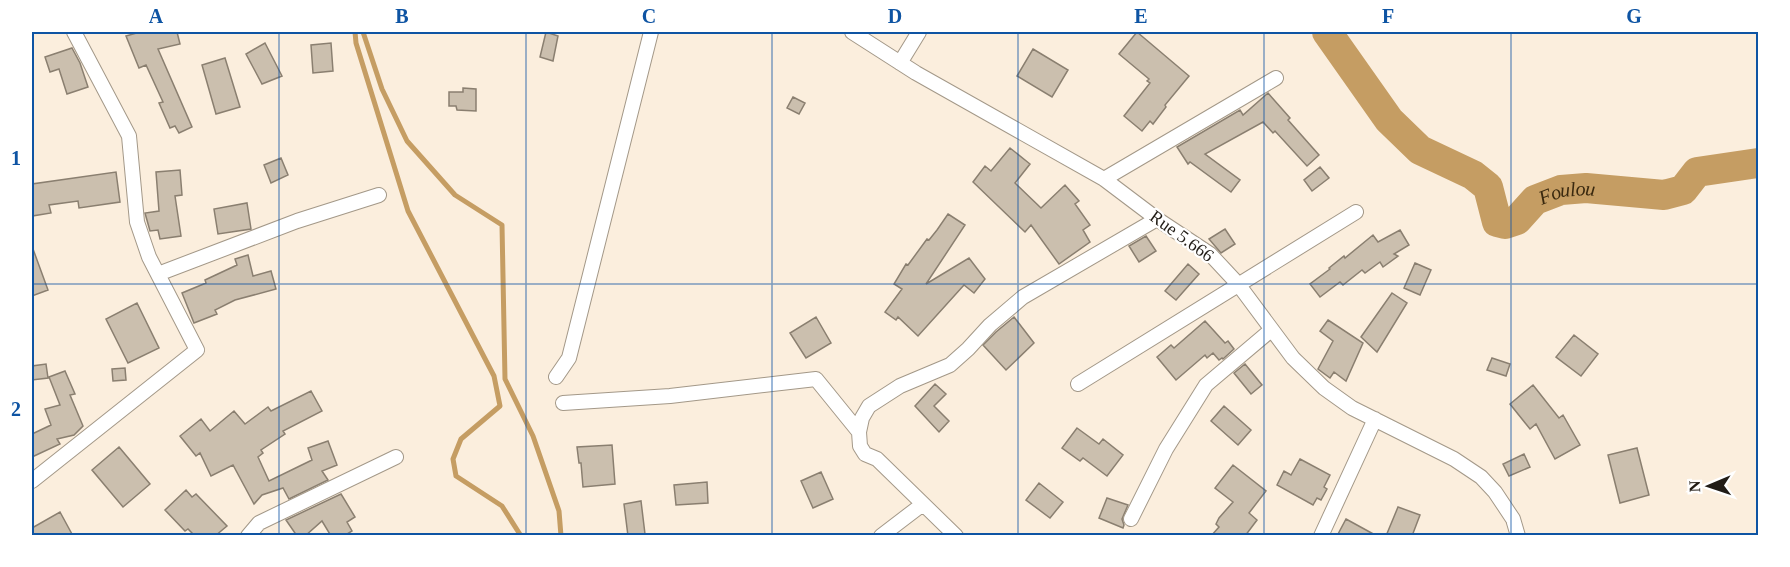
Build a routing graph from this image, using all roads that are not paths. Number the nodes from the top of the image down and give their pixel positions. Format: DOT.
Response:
graph roads {
  1 [pos="74,32"];
  2 [pos="651,32"];
  3 [pos="852,32"];
  4 [pos="919,32"];
  5 [pos="900,63"];
  6 [pos="1276,78"];
  7 [pos="1104,179"];
  8 [pos="379,195"];
  9 [pos="1356,212"];
  10 [pos="1157,219"];
  11 [pos="158,274"];
  12 [pos="1238,284"];
  13 [pos="1271,330"];
  14 [pos="556,377"];
  15 [pos="1078,384"];
  16 [pos="563,403"];
  17 [pos="1376,419"];
  18 [pos="859,432"];
  19 [pos="396,457"];
  20 [pos="32,481"];
  21 [pos="923,504"];
  22 [pos="1131,519"];
  23 [pos="249,536"];
  24 [pos="881,536"];
  25 [pos="956,536"];
  26 [pos="1321,536"];
  27 [pos="1518,536"];
  1 -- 11 [label="street"];
  2 -- 14 [label="street"];
  3 -- 5 [label="street, Rue 5.666"];
  4 -- 5 [label="street"];
  5 -- 7 [label="street, Rue 5.666"];
  6 -- 7 [label="street"];
  7 -- 10 [label="street, Rue 5.666"];
  8 -- 11 [label="street"];
  9 -- 12 [label="street"];
  10 -- 12 [label="street, Rue 5.666"];
  10 -- 18 [label="street"];
  11 -- 20 [label="street"];
  12 -- 13 [label="street, Rue 5.666"];
  12 -- 15 [label="street"];
  13 -- 17 [label="street, Rue 5.666"];
  13 -- 22 [label="street"];
  16 -- 18 [label="street"];
  17 -- 26 [label="street"];
  17 -- 27 [label="street, Rue 5.666"];
  18 -- 21 [label="street"];
  19 -- 23 [label="street"];
  21 -- 24 [label="street"];
  21 -- 25 [label="street"];
}
